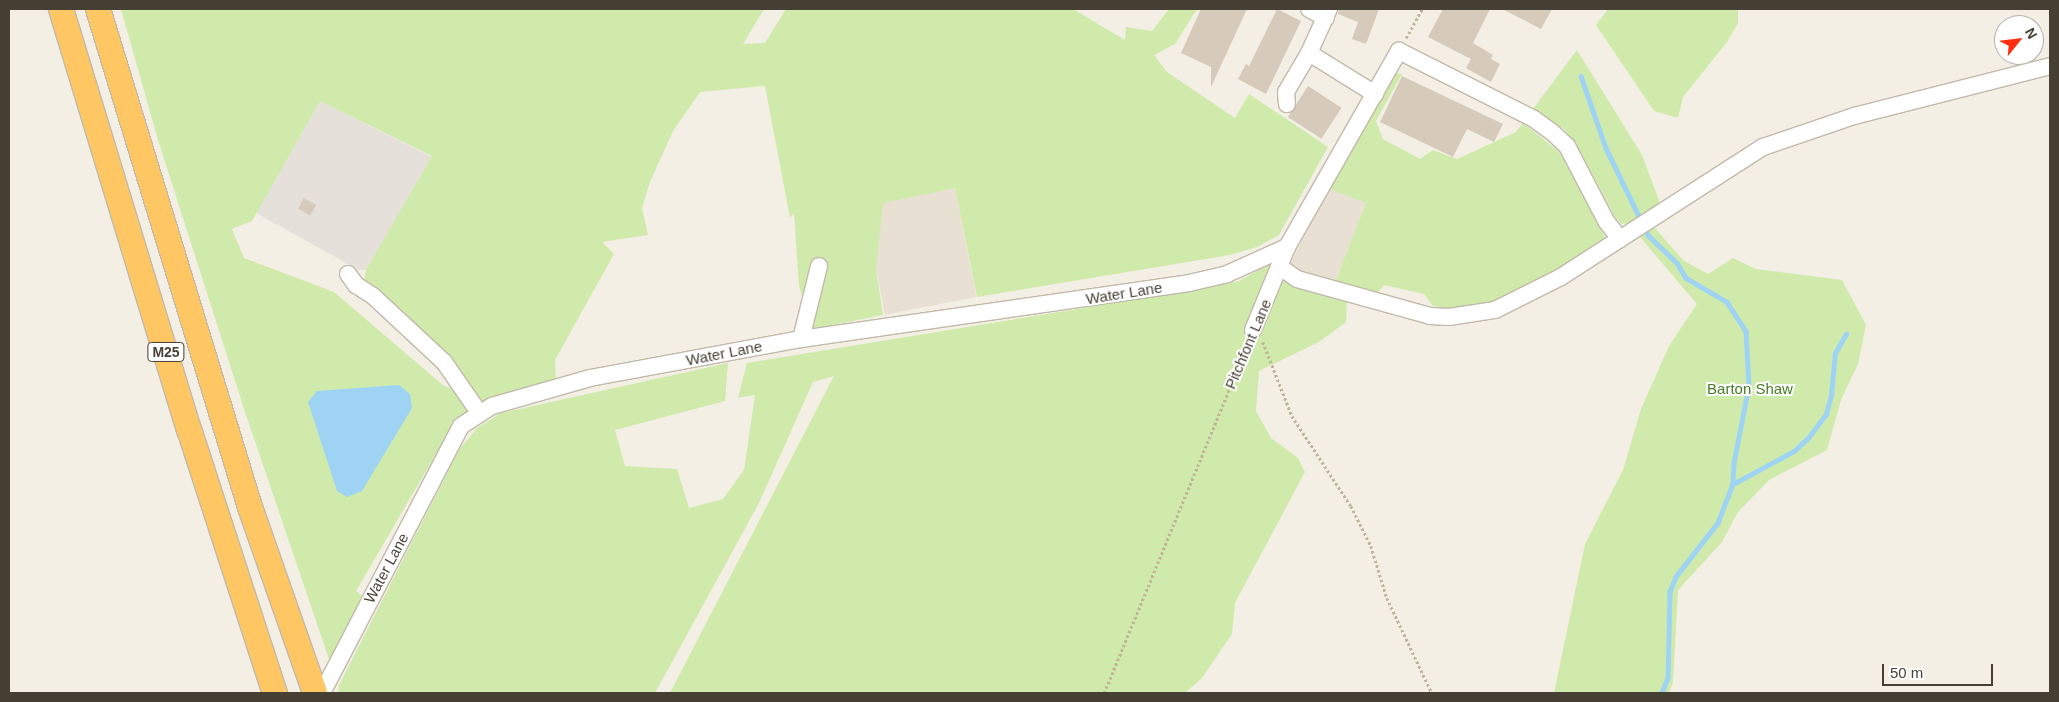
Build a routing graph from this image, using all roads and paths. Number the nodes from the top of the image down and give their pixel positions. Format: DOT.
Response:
graph roads {
  1 [pos="61,9"];
  2 [pos="98,9"];
  3 [pos="1309,9"];
  4 [pos="1422,9"];
  5 [pos="1327,13"];
  6 [pos="1399,51"];
  7 [pos="1310,53"];
  8 [pos="2050,66"];
  9 [pos="1375,94"];
  10 [pos="1287,104"];
  11 [pos="1620,239"];
  12 [pos="1287,247"];
  13 [pos="819,266"];
  14 [pos="1280,267"];
  15 [pos="348,274"];
  16 [pos="1253,330"];
  17 [pos="801,339"];
  18 [pos="480,414"];
  19 [pos="311,683"];
  20 [pos="275,693"];
  21 [pos="322,693"];
  22 [pos="1104,693"];
  23 [pos="1432,693"];
  1 -- 20 [label="highway, M25"];
  2 -- 19 [label="highway, M25"];
  3 -- 5 [label="lane"];
  4 -- 6 [label="path"];
  5 -- 7 [label="lane"];
  6 -- 9 [label="lane, Pitchfont Lane"];
  6 -- 11 [label="lane"];
  7 -- 9 [label="lane"];
  7 -- 10 [label="lane"];
  8 -- 11 [label="lane"];
  9 -- 12 [label="lane, Pitchfont Lane"];
  11 -- 14 [label="lane"];
  12 -- 14 [label="lane, Pitchfont Lane"];
  12 -- 17 [label="lane, Water Lane"];
  13 -- 17 [label="lane"];
  14 -- 16 [label="lane, Pitchfont Lane"];
  15 -- 18 [label="lane"];
  16 -- 22 [label="path, Pitchfont Lane"];
  16 -- 23 [label="path"];
  17 -- 18 [label="lane, Water Lane"];
  18 -- 21 [label="lane, Water Lane"];
}
